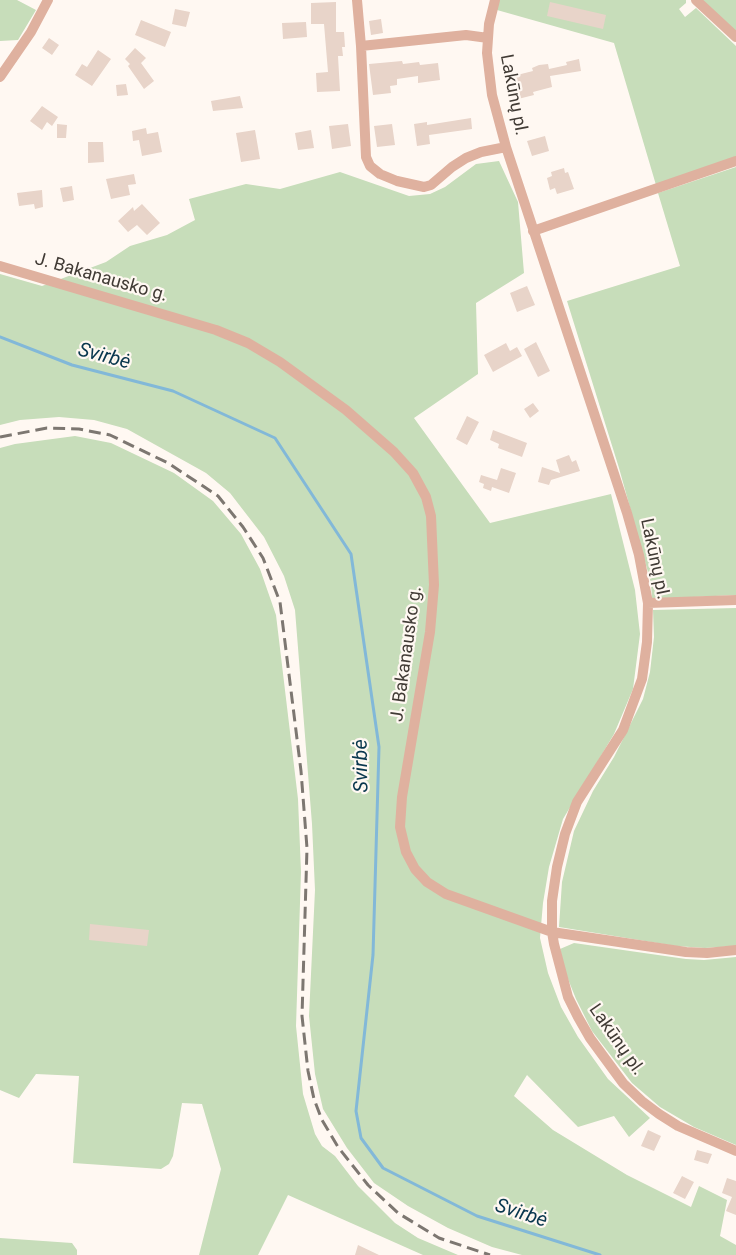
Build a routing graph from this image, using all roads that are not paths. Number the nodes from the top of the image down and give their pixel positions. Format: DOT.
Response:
graph roads {
  1 [pos="48,0"];
  2 [pos="357,0"];
  3 [pos="495,0"];
  4 [pos="696,0"];
  5 [pos="736,37"];
  6 [pos="488,38"];
  7 [pos="361,46"];
  8 [pos="0,77"];
  9 [pos="506,147"];
  10 [pos="736,161"];
  11 [pos="533,231"];
  12 [pos="0,266"];
  13 [pos="736,600"];
  14 [pos="648,603"];
  15 [pos="552,932"];
  16 [pos="736,951"];
  17 [pos="736,1151"];
  1 -- 8 [label="street"];
  2 -- 7 [label="street"];
  3 -- 6 [label="street, Lakūnų pl."];
  4 -- 5 [label="street"];
  6 -- 7 [label="street"];
  6 -- 9 [label="street, Lakūnų pl."];
  7 -- 9 [label="street"];
  9 -- 11 [label="street, Lakūnų pl."];
  10 -- 11 [label="street"];
  11 -- 14 [label="street, Lakūnų pl."];
  12 -- 15 [label="street, J. Bakanausko g."];
  13 -- 14 [label="street"];
  14 -- 15 [label="street, Lakūnų pl."];
  15 -- 16 [label="street, J. Bakanausko g."];
  15 -- 17 [label="street, Lakūnų pl."];
}
